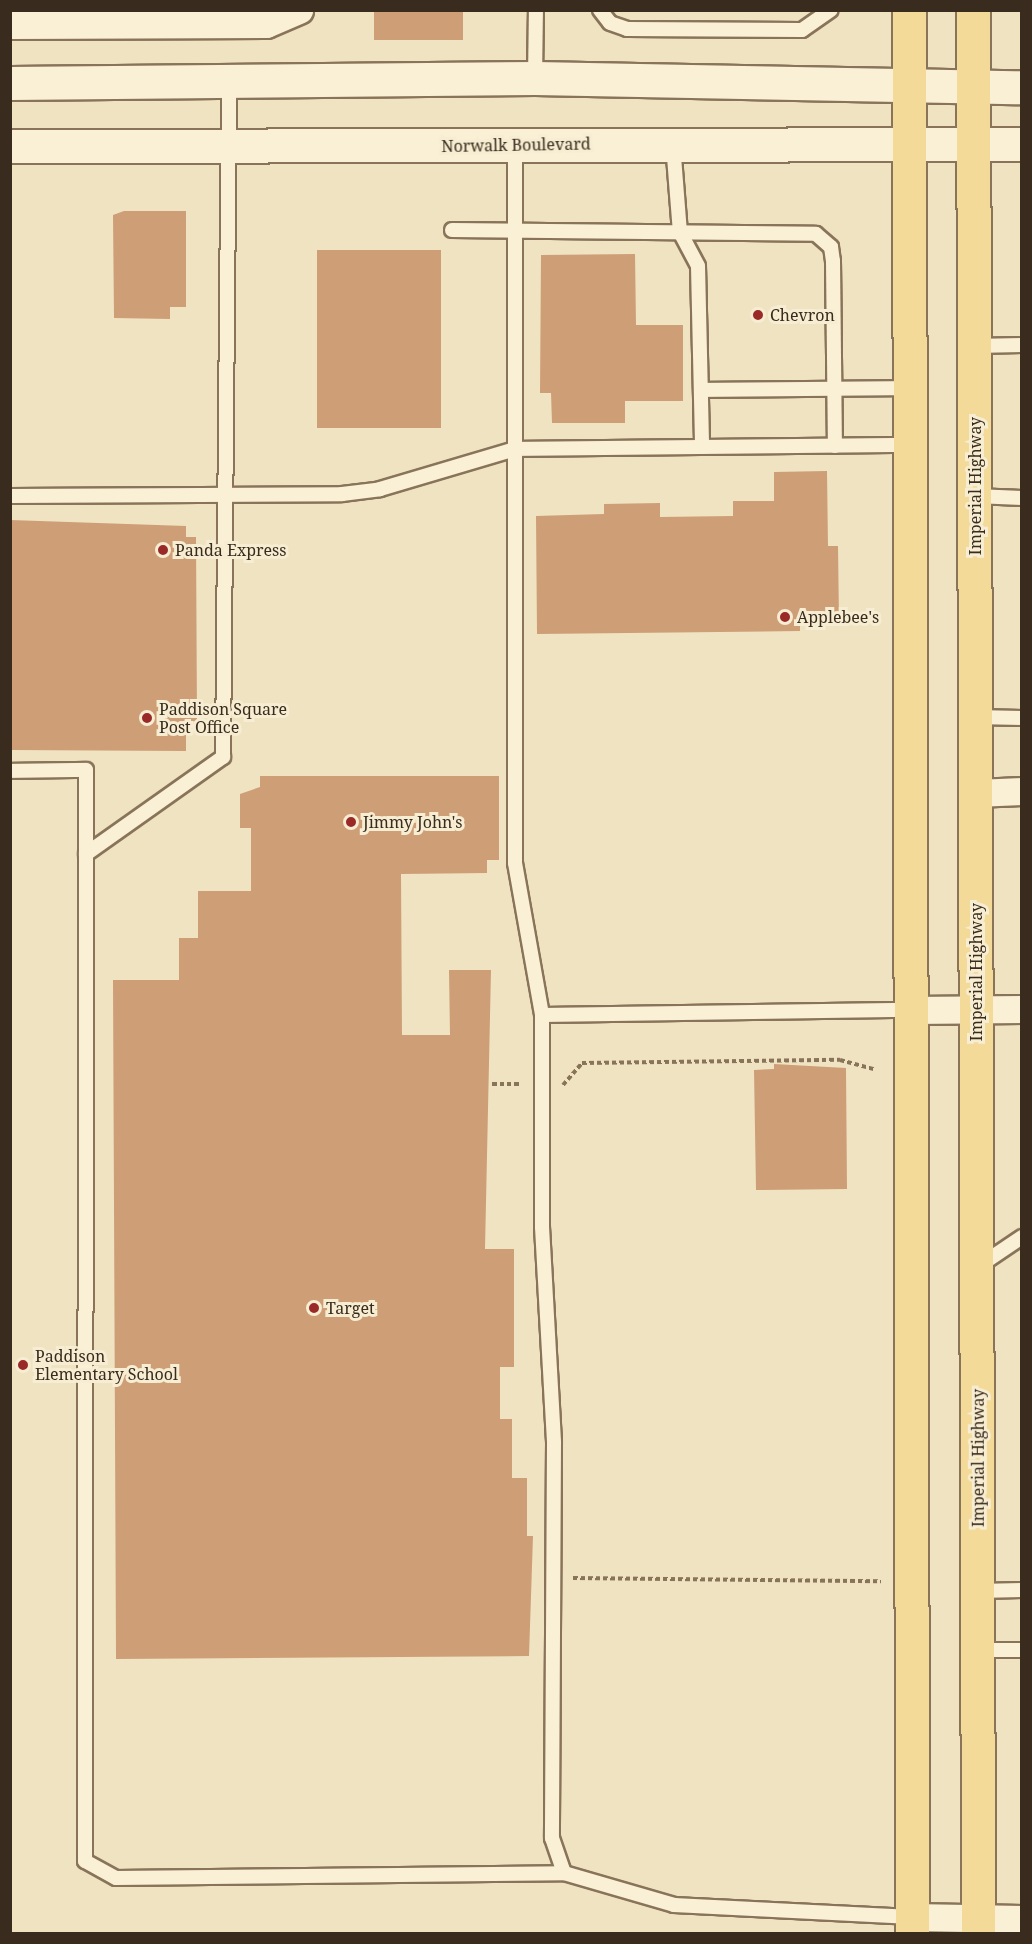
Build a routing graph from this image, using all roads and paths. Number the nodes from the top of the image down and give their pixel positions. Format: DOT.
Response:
graph roads {
  1 [pos="299,10"];
  2 [pos="536,10"];
  3 [pos="600,10"];
  4 [pos="831,10"];
  5 [pos="909,10"];
  6 [pos="973,10"];
  7 [pos="10,25"];
  8 [pos="535,78"];
  9 [pos="229,81"];
  10 [pos="10,83"];
  11 [pos="910,85"];
  12 [pos="974,85"];
  13 [pos="1022,87"];
  14 [pos="230,143"];
  15 [pos="974,143"];
  16 [pos="673,144"];
  17 [pos="1022,144"];
  18 [pos="515,145"];
  19 [pos="10,146"];
  20 [pos="910,146"];
  21 [pos="452,230"];
  22 [pos="515,230"];
  23 [pos="680,232"];
  24 [pos="1022,345"];
  25 [pos="974,346"];
  26 [pos="910,388"];
  27 [pos="835,389"];
  28 [pos="701,390"];
  29 [pos="910,445"];
  30 [pos="835,446"];
  31 [pos="702,447"];
  32 [pos="515,450"];
  33 [pos="227,494"];
  34 [pos="10,496"];
  35 [pos="975,496"];
  36 [pos="1022,498"];
  37 [pos="975,717"];
  38 [pos="1022,718"];
  39 [pos="10,771"];
  40 [pos="1022,791"];
  41 [pos="975,793"];
  42 [pos="86,854"];
  43 [pos="1022,1009"];
  44 [pos="911,1010"];
  45 [pos="976,1010"];
  46 [pos="542,1015"];
  47 [pos="874,1069"];
  48 [pos="492,1084"];
  49 [pos="542,1085"];
  50 [pos="1022,1237"];
  51 [pos="977,1267"];
  52 [pos="554,1578"];
  53 [pos="881,1581"];
  54 [pos="1022,1590"];
  55 [pos="978,1591"];
  56 [pos="978,1650"];
  57 [pos="1022,1650"];
  58 [pos="564,1873"];
  59 [pos="1022,1920"];
  60 [pos="912,1925"];
  61 [pos="978,1927"];
  1 -- 7 [label="street"];
  2 -- 8 [label="lane"];
  3 -- 4 [label="lane"];
  5 -- 11 [label="main road"];
  6 -- 12 [label="main road, Imperial Highway"];
  8 -- 9 [label="main road"];
  8 -- 11 [label="main road"];
  9 -- 10 [label="main road"];
  9 -- 14 [label="lane"];
  11 -- 12 [label="main road"];
  11 -- 20 [label="main road"];
  12 -- 13 [label="main road"];
  12 -- 15 [label="main road, Imperial Highway"];
  14 -- 18 [label="main road, Norwalk Boulevard"];
  14 -- 19 [label="main road, Norwalk Boulevard"];
  14 -- 33 [label="lane"];
  15 -- 17 [label="main road, Norwalk Boulevard"];
  15 -- 20 [label="main road, Norwalk Boulevard"];
  15 -- 25 [label="main road, Imperial Highway"];
  16 -- 18 [label="main road, Norwalk Boulevard"];
  16 -- 20 [label="main road, Norwalk Boulevard"];
  16 -- 23 [label="lane"];
  18 -- 22 [label="lane"];
  20 -- 26 [label="main road"];
  21 -- 22 [label="lane"];
  22 -- 23 [label="lane"];
  22 -- 32 [label="lane"];
  23 -- 27 [label="lane"];
  23 -- 28 [label="lane"];
  24 -- 25 [label="lane"];
  25 -- 35 [label="main road, Imperial Highway"];
  26 -- 27 [label="lane"];
  26 -- 29 [label="main road"];
  27 -- 28 [label="lane"];
  27 -- 30 [label="lane"];
  28 -- 31 [label="lane"];
  29 -- 30 [label="lane"];
  29 -- 44 [label="main road"];
  30 -- 31 [label="lane"];
  31 -- 32 [label="lane"];
  32 -- 33 [label="lane"];
  32 -- 46 [label="lane"];
  33 -- 34 [label="lane"];
  33 -- 42 [label="lane"];
  35 -- 36 [label="lane"];
  35 -- 37 [label="main road, Imperial Highway"];
  37 -- 38 [label="lane"];
  37 -- 41 [label="main road, Imperial Highway"];
  39 -- 42 [label="lane"];
  40 -- 41 [label="street"];
  41 -- 45 [label="main road, Imperial Highway"];
  42 -- 58 [label="lane"];
  43 -- 45 [label="street"];
  44 -- 45 [label="street"];
  44 -- 46 [label="lane"];
  44 -- 60 [label="main road"];
  45 -- 51 [label="main road, Imperial Highway"];
  46 -- 49 [label="lane"];
  47 -- 49 [label="path"];
  48 -- 49 [label="path"];
  49 -- 52 [label="lane"];
  50 -- 51 [label="lane"];
  51 -- 55 [label="main road, Imperial Highway"];
  52 -- 53 [label="path"];
  52 -- 58 [label="lane"];
  54 -- 55 [label="lane"];
  55 -- 56 [label="main road, Imperial Highway"];
  56 -- 57 [label="lane"];
  56 -- 61 [label="main road, Imperial Highway"];
  58 -- 60 [label="lane"];
  59 -- 61 [label="street"];
  60 -- 61 [label="street"];
}
